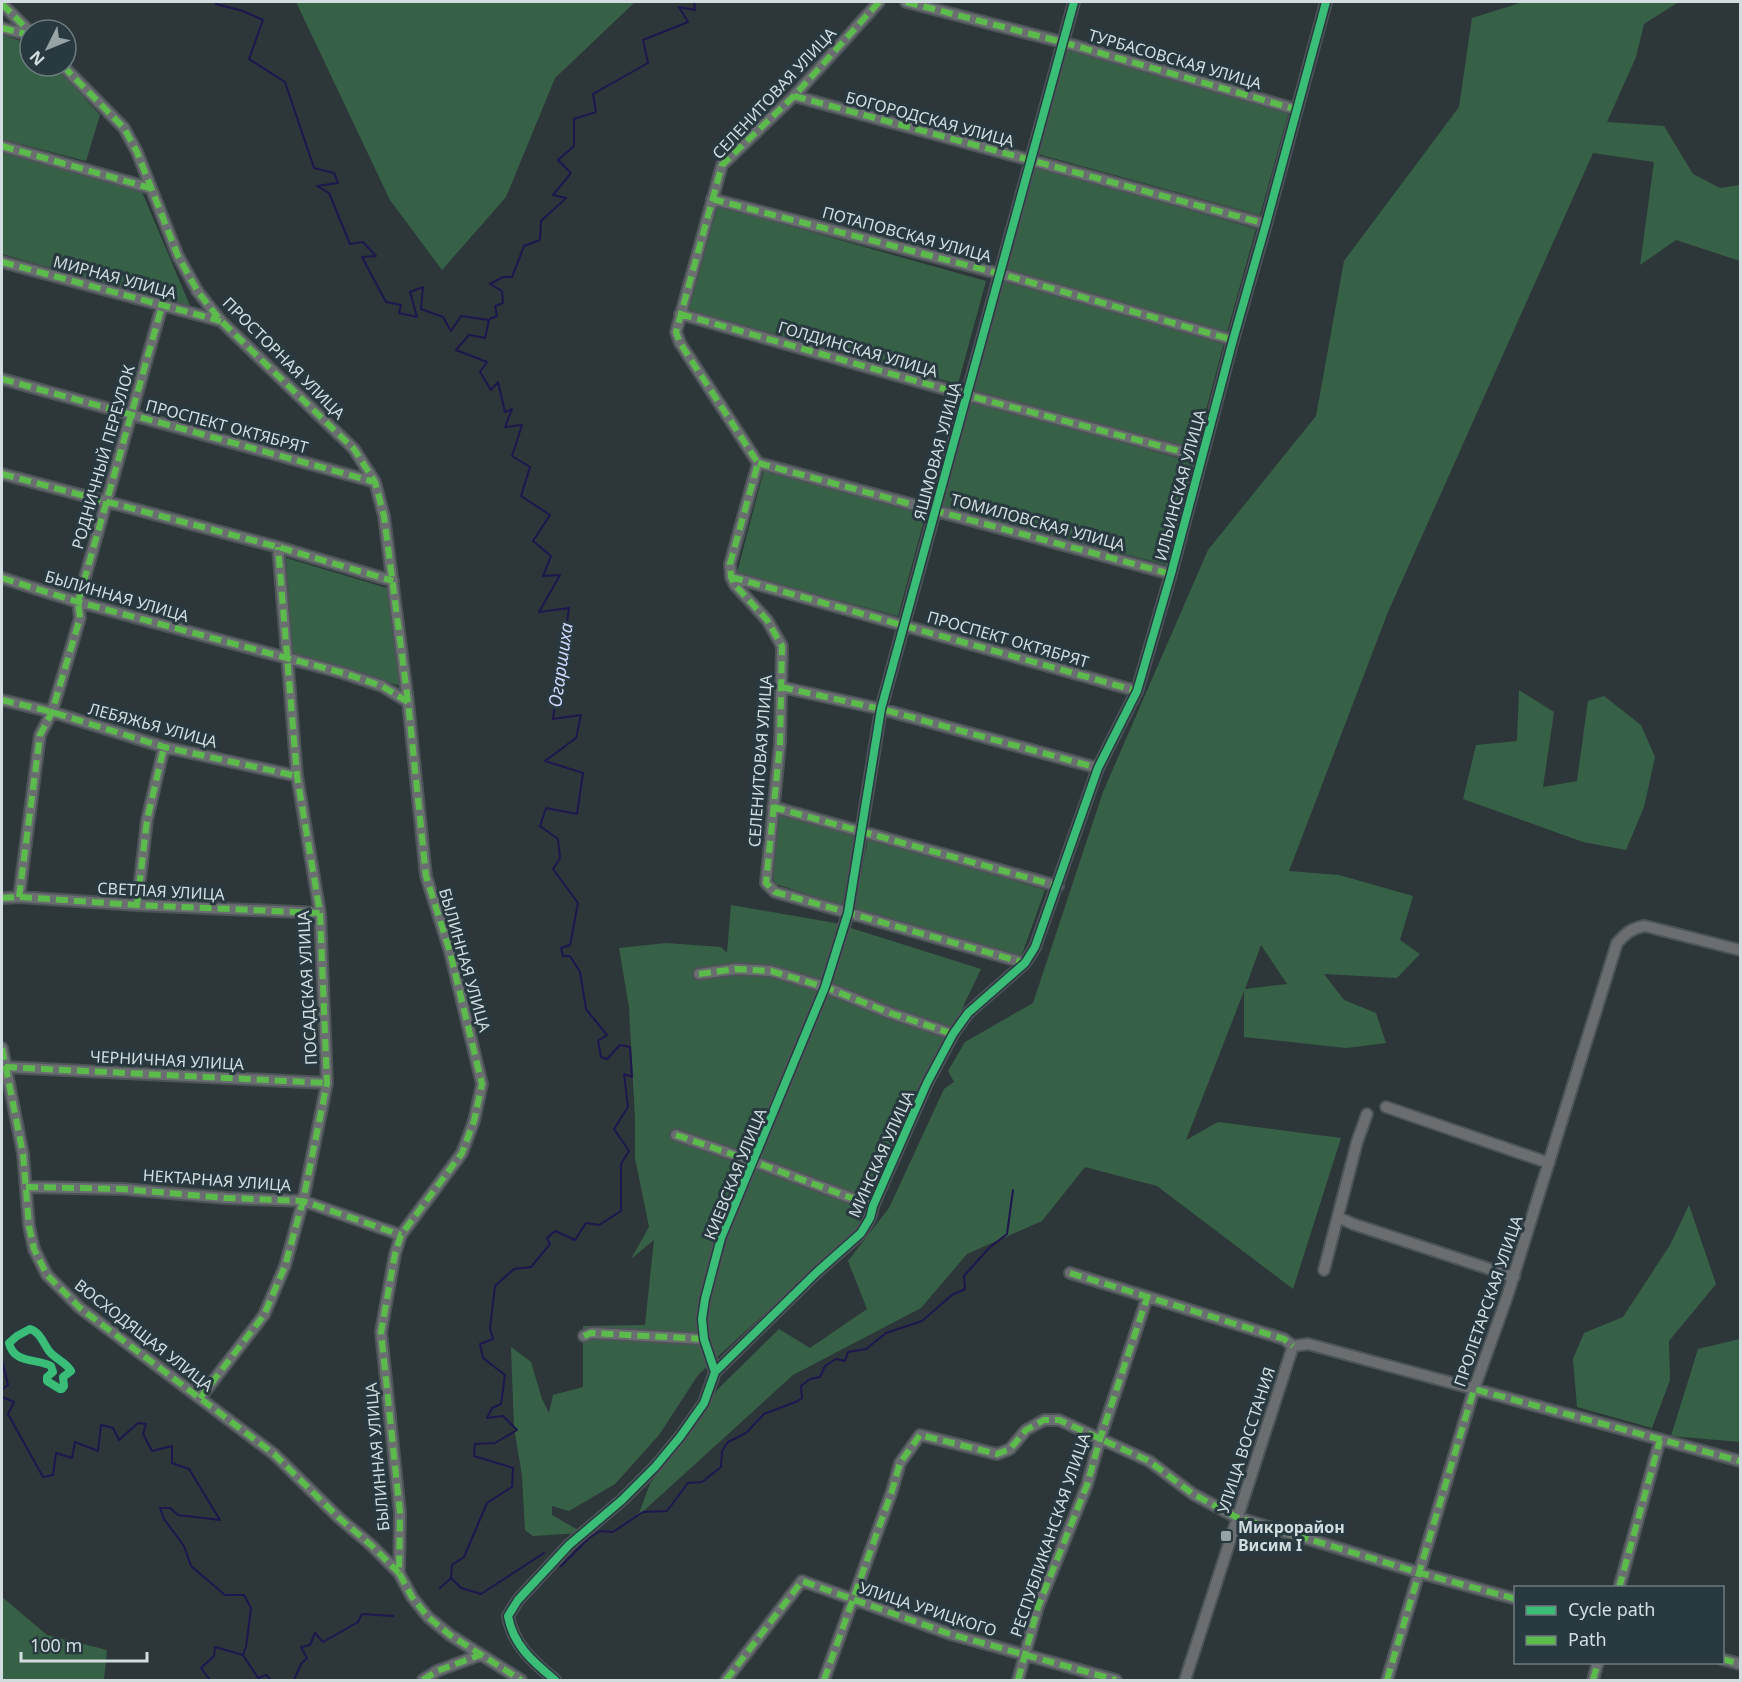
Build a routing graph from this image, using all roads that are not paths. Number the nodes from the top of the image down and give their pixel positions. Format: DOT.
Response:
graph roads {
  1 [pos="879,2"];
  2 [pos="906,2"];
  3 [pos="1074,2"];
  4 [pos="1326,2"];
  5 [pos="2,4"];
  6 [pos="18,21"];
  7 [pos="2,28"];
  8 [pos="18,31"];
  9 [pos="1062,42"];
  10 [pos="75,78"];
  11 [pos="794,96"];
  12 [pos="1295,109"];
  13 [pos="2,146"];
  14 [pos="1031,160"];
  15 [pos="150,188"];
  16 [pos="712,199"];
  17 [pos="1266,224"];
  18 [pos="2,262"];
  19 [pos="1001,274"];
  20 [pos="162,306"];
  21 [pos="680,314"];
  22 [pos="221,321"];
  23 [pos="1233,340"];
  24 [pos="2,379"];
  25 [pos="966,395"];
  26 [pos="131,416"];
  27 [pos="1202,457"];
  28 [pos="758,463"];
  29 [pos="2,474"];
  30 [pos="375,482"];
  31 [pos="106,503"];
  32 [pos="934,509"];
  33 [pos="278,548"];
  34 [pos="1171,574"];
  35 [pos="2,578"];
  36 [pos="731,578"];
  37 [pos="393,581"];
  38 [pos="78,602"];
  39 [pos="903,626"];
  40 [pos="287,658"];
  41 [pos="781,687"];
  42 [pos="1137,691"];
  43 [pos="2,700"];
  44 [pos="408,702"];
  45 [pos="881,709"];
  46 [pos="52,712"];
  47 [pos="164,747"];
  48 [pos="1098,768"];
  49 [pos="297,776"];
  50 [pos="773,807"];
  51 [pos="862,830"];
  52 [pos="1058,886"];
  53 [pos="19,897"];
  54 [pos="2,898"];
  55 [pos="137,905"];
  56 [pos="848,913"];
  57 [pos="320,914"];
  58 [pos="1740,950"];
  59 [pos="1025,963"];
  60 [pos="699,974"];
  61 [pos="825,987"];
  62 [pos="953,1035"];
  63 [pos="2,1047"];
  64 [pos="5,1067"];
  65 [pos="327,1083"];
  66 [pos="1386,1107"];
  67 [pos="1367,1114"];
  68 [pos="676,1135"];
  69 [pos="752,1161"];
  70 [pos="1549,1163"];
  71 [pos="26,1187"];
  72 [pos="303,1201"];
  73 [pos="873,1206"];
  74 [pos="1338,1217"];
  75 [pos="401,1235"];
  76 [pos="1324,1270"];
  77 [pos="1070,1273"];
  78 [pos="1514,1277"];
  79 [pos="1147,1298"];
  80 [pos="584,1336"];
  81 [pos="704,1339"];
  82 [pos="1293,1346"];
  83 [pos="715,1372"];
  84 [pos="1474,1389"];
  85 [pos="200,1398"];
  86 [pos="1100,1439"];
  87 [pos="1660,1440"];
  88 [pos="1740,1461"];
  89 [pos="1236,1517"];
  90 [pos="399,1573"];
  91 [pos="1420,1573"];
  92 [pos="1619,1586"];
  93 [pos="1514,1599"];
  94 [pos="852,1600"];
  95 [pos="480,1655"];
  96 [pos="1025,1655"];
  97 [pos="1724,1660"];
  98 [pos="1597,1664"];
  99 [pos="1740,1664"];
  100 [pos="423,1680"];
  101 [pos="520,1680"];
  102 [pos="555,1680"];
  103 [pos="726,1680"];
  104 [pos="824,1680"];
  105 [pos="1018,1680"];
  106 [pos="1116,1680"];
  107 [pos="1185,1680"];
  108 [pos="1387,1680"];
  109 [pos="1593,1680"];
  1 -- 11 [label="street, СЕЛЕНИТОВАЯ УЛИЦА"];
  2 -- 9 [label="street, ТУРБАСОВСКАЯ УЛИЦА"];
  3 -- 9 [label="street, ЯШМОВАЯ УЛИЦА"];
  4 -- 12 [label="street, ИЛЬИНСКАЯ УЛИЦА"];
  5 -- 6 [label="street"];
  7 -- 8 [label="street"];
  9 -- 12 [label="street, ТУРБАСОВСКАЯ УЛИЦА"];
  9 -- 14 [label="street, ЯШМОВАЯ УЛИЦА"];
  10 -- 15 [label="street, ПРОСТОРНАЯ УЛИЦА"];
  11 -- 14 [label="street, БОГОРОДСКАЯ УЛИЦА"];
  11 -- 16 [label="street, СЕЛЕНИТОВАЯ УЛИЦА"];
  12 -- 17 [label="street, ИЛЬИНСКАЯ УЛИЦА"];
  13 -- 15 [label="street"];
  14 -- 17 [label="street, БОГОРОДСКАЯ УЛИЦА"];
  14 -- 19 [label="street, ЯШМОВАЯ УЛИЦА"];
  15 -- 22 [label="street, ПРОСТОРНАЯ УЛИЦА"];
  16 -- 19 [label="street, ПОТАПОВСКАЯ УЛИЦА"];
  16 -- 21 [label="street, СЕЛЕНИТОВАЯ УЛИЦА"];
  17 -- 23 [label="street, ИЛЬИНСКАЯ УЛИЦА"];
  18 -- 20 [label="street, МИРНАЯ УЛИЦА"];
  19 -- 23 [label="street, ПОТАПОВСКАЯ УЛИЦА"];
  19 -- 25 [label="street, ЯШМОВАЯ УЛИЦА"];
  20 -- 22 [label="street, МИРНАЯ УЛИЦА"];
  20 -- 26 [label="street, РОДНИЧНЫЙ ПЕРЕУЛОК"];
  21 -- 25 [label="street, ГОЛДИНСКАЯ УЛИЦА"];
  21 -- 28 [label="street, СЕЛЕНИТОВАЯ УЛИЦА"];
  22 -- 30 [label="street, ПРОСТОРНАЯ УЛИЦА"];
  23 -- 27 [label="street, ИЛЬИНСКАЯ УЛИЦА"];
  24 -- 26 [label="street, ПРОСПЕКТ ОКТЯБРЯТ"];
  25 -- 27 [label="street, ГОЛДИНСКАЯ УЛИЦА"];
  25 -- 32 [label="street, ЯШМОВАЯ УЛИЦА"];
  26 -- 30 [label="street, ПРОСПЕКТ ОКТЯБРЯТ"];
  26 -- 31 [label="street, РОДНИЧНЫЙ ПЕРЕУЛОК"];
  27 -- 34 [label="street, ИЛЬИНСКАЯ УЛИЦА"];
  28 -- 32 [label="street, ТОМИЛОВСКАЯ УЛИЦА"];
  28 -- 36 [label="street"];
  29 -- 31 [label="street"];
  30 -- 37 [label="street, ПРОСТОРНАЯ УЛИЦА"];
  31 -- 33 [label="street"];
  31 -- 38 [label="street, РОДНИЧНЫЙ ПЕРЕУЛОК"];
  32 -- 34 [label="street, ТОМИЛОВСКАЯ УЛИЦА"];
  32 -- 39 [label="street, ЯШМОВАЯ УЛИЦА"];
  33 -- 37 [label="street"];
  33 -- 40 [label="street, ПОСАДСКАЯ УЛИЦА"];
  34 -- 42 [label="street, ИЛЬИНСКАЯ УЛИЦА"];
  35 -- 38 [label="street, БЫЛИННАЯ УЛИЦА"];
  36 -- 39 [label="street, ПРОСПЕКТ ОКТЯБРЯТ"];
  36 -- 41 [label="street, СЕЛЕНИТОВАЯ УЛИЦА"];
  37 -- 44 [label="street, ПРОСТОРНАЯ УЛИЦА"];
  38 -- 40 [label="street, БЫЛИННАЯ УЛИЦА"];
  38 -- 46 [label="street, РОДНИЧНЫЙ ПЕРЕУЛОК"];
  39 -- 42 [label="street, ПРОСПЕКТ ОКТЯБРЯТ"];
  39 -- 45 [label="street, ЯШМОВАЯ УЛИЦА"];
  40 -- 44 [label="street, БЫЛИННАЯ УЛИЦА"];
  40 -- 49 [label="street, ПОСАДСКАЯ УЛИЦА"];
  41 -- 45 [label="street"];
  41 -- 50 [label="street, СЕЛЕНИТОВАЯ УЛИЦА"];
  42 -- 48 [label="street, ИЛЬИНСКАЯ УЛИЦА"];
  43 -- 46 [label="street, ЛЕБЯЖЬЯ УЛИЦА"];
  44 -- 75 [label="street, БЫЛИННАЯ УЛИЦА"];
  45 -- 48 [label="street"];
  45 -- 51 [label="street, ЯШМОВАЯ УЛИЦА"];
  46 -- 47 [label="street, ЛЕБЯЖЬЯ УЛИЦА"];
  46 -- 53 [label="street, РОДНИЧНЫЙ ПЕРЕУЛОК"];
  47 -- 49 [label="street, ЛЕБЯЖЬЯ УЛИЦА"];
  47 -- 55 [label="street"];
  48 -- 52 [label="street, ИЛЬИНСКАЯ УЛИЦА"];
  49 -- 57 [label="street, ПОСАДСКАЯ УЛИЦА"];
  50 -- 51 [label="street"];
  50 -- 56 [label="street, СЕЛЕНИТОВАЯ УЛИЦА"];
  51 -- 52 [label="street"];
  51 -- 56 [label="street, ЯШМОВАЯ УЛИЦА"];
  52 -- 59 [label="street, ИЛЬИНСКАЯ УЛИЦА"];
  53 -- 54 [label="street, СВЕТЛАЯ УЛИЦА"];
  53 -- 55 [label="street, СВЕТЛАЯ УЛИЦА"];
  55 -- 57 [label="street, СВЕТЛАЯ УЛИЦА"];
  56 -- 59 [label="street"];
  56 -- 61 [label="street, КИЕВСКАЯ УЛИЦА"];
  57 -- 65 [label="street, ПОСАДСКАЯ УЛИЦА"];
  58 -- 70 [label="street, ПРОЛЕТАРСКАЯ УЛИЦА"];
  59 -- 62 [label="street, МИНСКАЯ УЛИЦА"];
  60 -- 61 [label="street"];
  61 -- 62 [label="street"];
  61 -- 69 [label="street, КИЕВСКАЯ УЛИЦА"];
  62 -- 73 [label="street, МИНСКАЯ УЛИЦА"];
  63 -- 64 [label="street, ВОСХОДЯЩАЯ УЛИЦА"];
  64 -- 65 [label="street, ЧЕРНИЧНАЯ УЛИЦА"];
  64 -- 71 [label="street, ВОСХОДЯЩАЯ УЛИЦА"];
  65 -- 72 [label="street, ПОСАДСКАЯ УЛИЦА"];
  66 -- 70 [label="street"];
  67 -- 74 [label="street"];
  68 -- 69 [label="street"];
  69 -- 73 [label="street"];
  69 -- 81 [label="street, КИЕВСКАЯ УЛИЦА"];
  70 -- 78 [label="street, ПРОЛЕТАРСКАЯ УЛИЦА"];
  71 -- 72 [label="street, НЕКТАРНАЯ УЛИЦА"];
  71 -- 85 [label="street, ВОСХОДЯЩАЯ УЛИЦА"];
  72 -- 75 [label="street, НЕКТАРНАЯ УЛИЦА"];
  72 -- 85 [label="street, ПОСАДСКАЯ УЛИЦА"];
  73 -- 83 [label="street, МИНСКАЯ УЛИЦА"];
  74 -- 76 [label="street"];
  74 -- 78 [label="street"];
  75 -- 90 [label="street, БЫЛИННАЯ УЛИЦА"];
  77 -- 79 [label="street"];
  78 -- 84 [label="street, ПРОЛЕТАРСКАЯ УЛИЦА"];
  79 -- 82 [label="street"];
  79 -- 86 [label="street, РЕСПУБЛИКАНСКАЯ УЛИЦА"];
  80 -- 81 [label="street"];
  81 -- 83 [label="street, КИЕВСКАЯ УЛИЦА"];
  82 -- 84 [label="street"];
  82 -- 89 [label="street, УЛИЦА ВОССТАНИЯ"];
  83 -- 102 [label="street"];
  84 -- 87 [label="street"];
  84 -- 91 [label="street, ПРОЛЕТАРСКАЯ УЛИЦА"];
  85 -- 90 [label="street, ВОСХОДЯЩАЯ УЛИЦА"];
  86 -- 89 [label="street"];
  86 -- 94 [label="street"];
  86 -- 96 [label="street, РЕСПУБЛИКАНСКАЯ УЛИЦА"];
  87 -- 88 [label="street"];
  87 -- 92 [label="street"];
  89 -- 91 [label="street"];
  89 -- 107 [label="street, УЛИЦА ВОССТАНИЯ"];
  90 -- 95 [label="street"];
  91 -- 93 [label="street"];
  91 -- 108 [label="street, ПРОЛЕТАРСКАЯ УЛИЦА"];
  94 -- 96 [label="street, УЛИЦА УРИЦКОГО"];
  94 -- 103 [label="street, УЛИЦА УРИЦКОГО"];
  94 -- 104 [label="street"];
  95 -- 100 [label="street"];
  95 -- 101 [label="street"];
  96 -- 105 [label="street, РЕСПУБЛИКАНСКАЯ УЛИЦА"];
  96 -- 106 [label="street, УЛИЦА УРИЦКОГО"];
  97 -- 99 [label="street"];
  98 -- 109 [label="street"];
}
